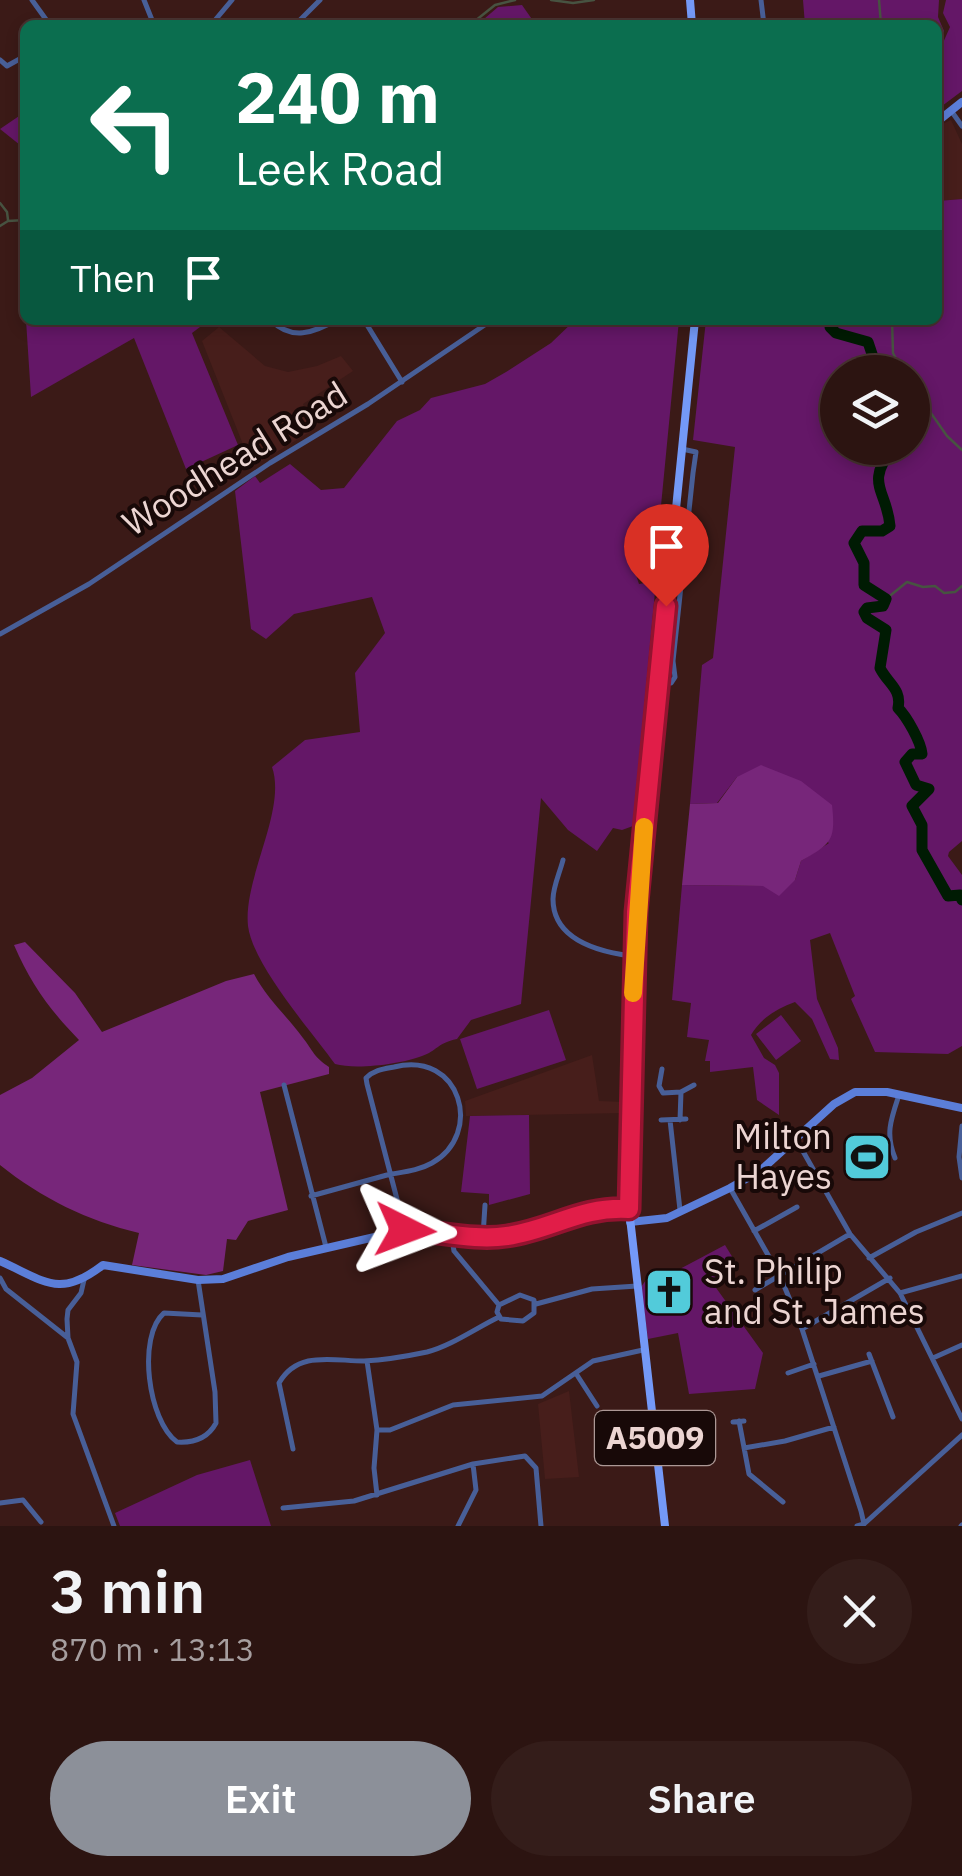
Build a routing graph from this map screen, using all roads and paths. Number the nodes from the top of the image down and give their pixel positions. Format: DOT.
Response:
graph roads {
  1 [pos="232,0"];
  2 [pos="320,0"];
  3 [pos="215,20"];
  4 [pos="300,20"];
  5 [pos="962,102"];
  6 [pos="952,112"];
  7 [pos="942,119"];
  8 [pos="962,126"];
  9 [pos="275,325"];
  10 [pos="327,325"];
  11 [pos="367,325"];
  12 [pos="485,325"];
  13 [pos="694,325"];
  14 [pos="402,382"];
  15 [pos="682,449"];
  16 [pos="0,634"];
  17 [pos="658,683"];
  18 [pos="563,860"];
  19 [pos="634,956"];
  20 [pos="662,1069"];
  21 [pos="284,1085"];
  22 [pos="694,1085"];
  23 [pos="682,1092"];
  24 [pos="899,1095"];
  25 [pos="962,1108"];
  26 [pos="661,1120"];
  27 [pos="670,1120"];
  28 [pos="962,1126"];
  29 [pos="796,1139"];
  30 [pos="895,1158"];
  31 [pos="391,1174"];
  32 [pos="962,1178"];
  33 [pos="730,1188"];
  34 [pos="311,1196"];
  35 [pos="485,1205"];
  36 [pos="797,1208"];
  37 [pos="629,1209"];
  38 [pos="681,1213"];
  39 [pos="962,1213"];
  40 [pos="630,1222"];
  41 [pos="405,1230"];
  42 [pos="754,1231"];
  43 [pos="451,1233"];
  44 [pos="850,1234"];
  45 [pos="482,1236"];
  46 [pos="326,1248"];
  47 [pos="869,1258"];
  48 [pos="0,1261"];
  49 [pos="780,1276"];
  50 [pos="962,1276"];
  51 [pos="0,1278"];
  52 [pos="890,1278"];
  53 [pos="84,1280"];
  54 [pos="198,1280"];
  55 [pos="636,1286"];
  56 [pos="757,1286"];
  57 [pos="900,1292"];
  58 [pos="536,1304"];
  59 [pos="498,1306"];
  60 [pos="202,1314"];
  61 [pos="499,1317"];
  62 [pos="802,1329"];
  63 [pos="68,1338"];
  64 [pos="962,1345"];
  65 [pos="644,1350"];
  66 [pos="932,1359"];
  67 [pos="368,1361"];
  68 [pos="814,1364"];
  69 [pos="787,1373"];
  70 [pos="576,1374"];
  71 [pos="819,1376"];
  72 [pos="597,1406"];
  73 [pos="892,1416"];
  74 [pos="962,1419"];
  75 [pos="739,1421"];
  76 [pos="834,1427"];
  77 [pos="377,1430"];
  78 [pos="962,1435"];
  79 [pos="293,1448"];
  80 [pos="744,1448"];
  81 [pos="473,1464"];
  82 [pos="376,1495"];
  83 [pos="0,1502"];
  84 [pos="783,1502"];
  85 [pos="283,1508"];
  86 [pos="41,1522"];
  87 [pos="541,1525"];
  88 [pos="861,1525"];
  89 [pos="114,1526"];
  90 [pos="458,1526"];
  91 [pos="532,1526"];
  92 [pos="665,1526"];
  1 -- 3 [label="street"];
  2 -- 4 [label="street"];
  5 -- 6 [label="street"];
  6 -- 7 [label="street"];
  6 -- 8 [label="street"];
  9 -- 10 [label="street"];
  11 -- 14 [label="street"];
  12 -- 14 [label="street, Woodhead Road"];
  13 -- 15 [label="main road, A5009"];
  14 -- 16 [label="street, Woodhead Road"];
  15 -- 17 [label="main road, A5009"];
  15 -- 17 [label="street"];
  17 -- 19 [label="main road, A5009"];
  18 -- 19 [label="street"];
  19 -- 37 [label="main road, A5009"];
  20 -- 23 [label="street"];
  21 -- 34 [label="street"];
  22 -- 23 [label="street"];
  23 -- 27 [label="street"];
  24 -- 25 [label="street"];
  24 -- 29 [label="street"];
  24 -- 30 [label="street"];
  26 -- 27 [label="street"];
  27 -- 38 [label="street"];
  28 -- 32 [label="street"];
  29 -- 33 [label="street"];
  29 -- 44 [label="street"];
  31 -- 31 [label="street"];
  31 -- 34 [label="street"];
  31 -- 41 [label="street"];
  33 -- 38 [label="street"];
  33 -- 42 [label="street"];
  34 -- 46 [label="street"];
  35 -- 45 [label="street"];
  36 -- 42 [label="street"];
  37 -- 40 [label="main road, A5009"];
  37 -- 45 [label="street"];
  38 -- 40 [label="street"];
  39 -- 47 [label="street"];
  40 -- 55 [label="main road, A5009"];
  41 -- 43 [label="street"];
  41 -- 46 [label="street"];
  42 -- 49 [label="street"];
  43 -- 45 [label="street"];
  43 -- 59 [label="street"];
  44 -- 47 [label="street"];
  44 -- 49 [label="street"];
  46 -- 54 [label="street"];
  47 -- 52 [label="street"];
  48 -- 53 [label="street"];
  49 -- 56 [label="street"];
  49 -- 62 [label="street"];
  50 -- 57 [label="street"];
  51 -- 63 [label="street"];
  52 -- 57 [label="street"];
  52 -- 62 [label="street"];
  53 -- 54 [label="street"];
  53 -- 63 [label="street"];
  54 -- 60 [label="street"];
  55 -- 58 [label="street"];
  55 -- 65 [label="main road, A5009"];
  57 -- 66 [label="street"];
  58 -- 59 [label="street"];
  58 -- 61 [label="street"];
  59 -- 61 [label="street"];
  60 -- 60 [label="street"];
  61 -- 67 [label="street"];
  62 -- 68 [label="street"];
  63 -- 89 [label="street"];
  64 -- 66 [label="street"];
  65 -- 70 [label="street"];
  65 -- 92 [label="main road, A5009"];
  66 -- 74 [label="street"];
  67 -- 77 [label="street"];
  67 -- 79 [label="street"];
  68 -- 69 [label="street"];
  68 -- 71 [label="street"];
  70 -- 72 [label="street"];
  70 -- 77 [label="street"];
  71 -- 73 [label="street"];
  71 -- 76 [label="street"];
  75 -- 80 [label="street"];
  76 -- 80 [label="street"];
  76 -- 88 [label="street"];
  77 -- 82 [label="street"];
  78 -- 88 [label="street"];
  80 -- 84 [label="street"];
  81 -- 82 [label="street"];
  81 -- 87 [label="street"];
  81 -- 90 [label="street"];
  82 -- 85 [label="street"];
  83 -- 86 [label="street"];
  87 -- 91 [label="street"];
}
